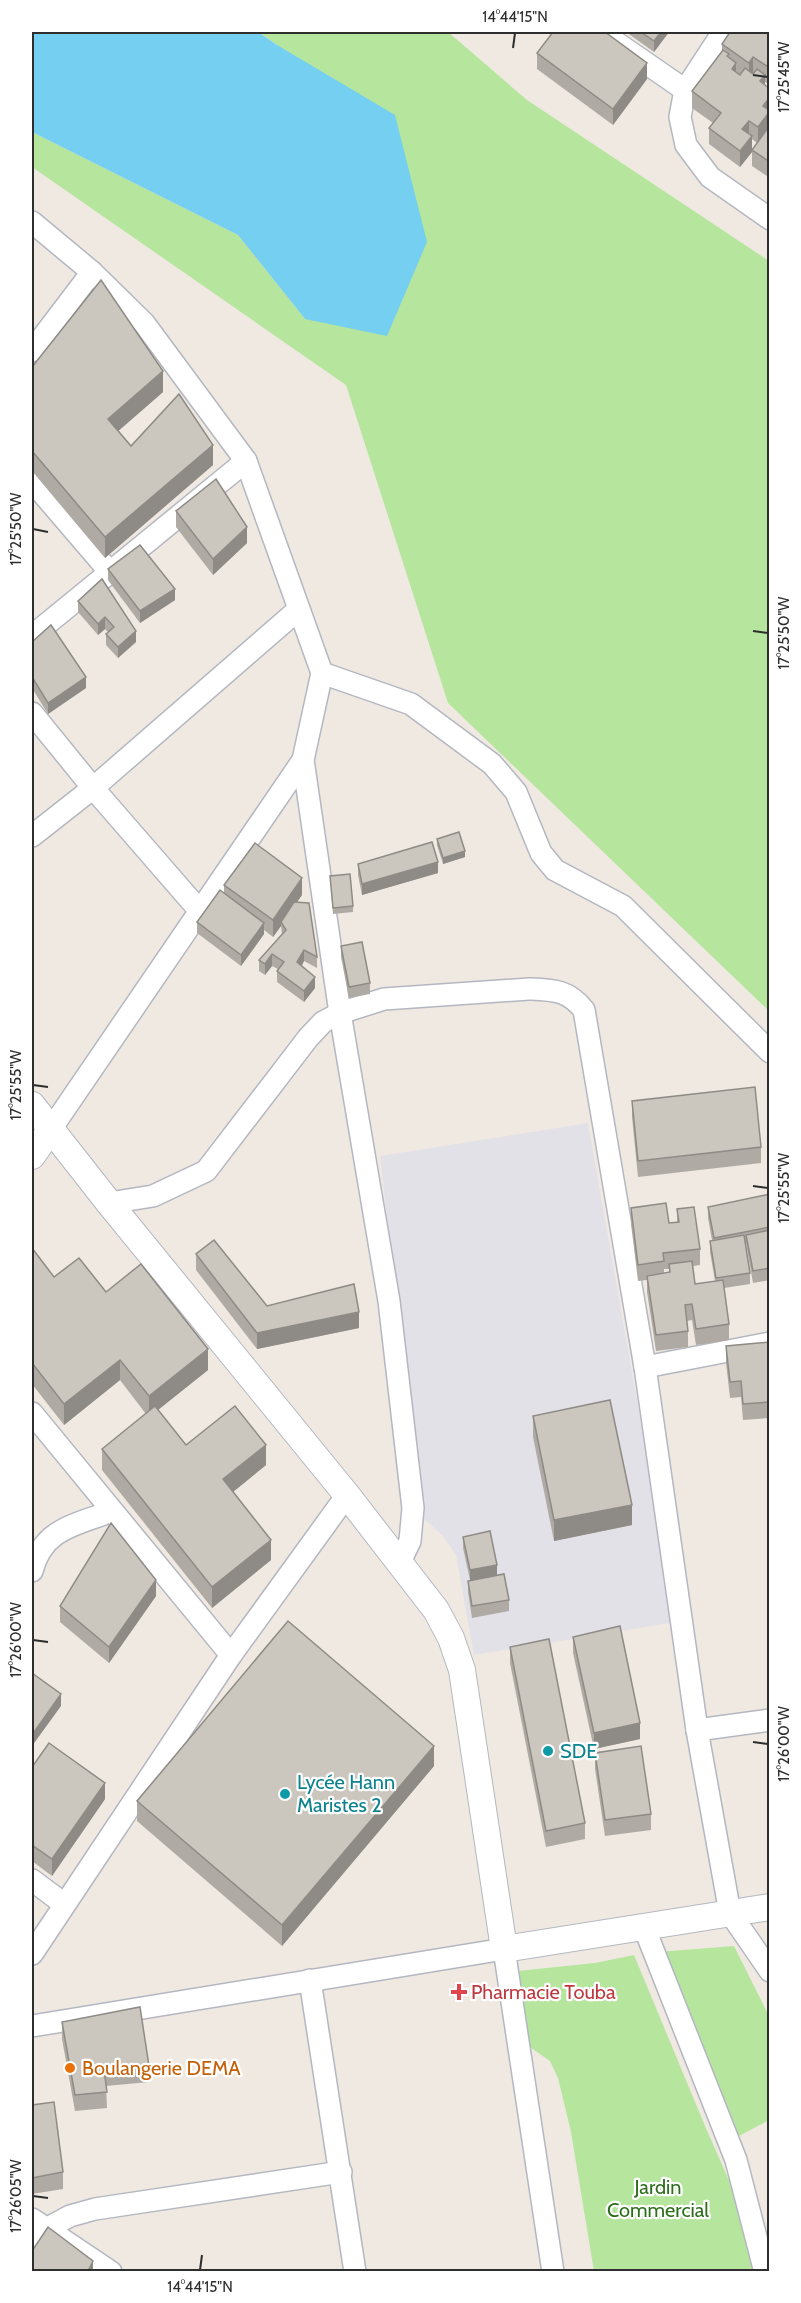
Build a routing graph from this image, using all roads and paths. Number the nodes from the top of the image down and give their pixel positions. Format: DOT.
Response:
graph roads {
  1 [pos="601,32"];
  2 [pos="723,32"];
  3 [pos="686,90"];
  4 [pos="770,219"];
  5 [pos="32,222"];
  6 [pos="92,272"];
  7 [pos="32,351"];
  8 [pos="246,461"];
  9 [pos="32,481"];
  10 [pos="109,572"];
  11 [pos="299,609"];
  12 [pos="32,636"];
  13 [pos="322,673"];
  14 [pos="32,713"];
  15 [pos="303,760"];
  16 [pos="93,788"];
  17 [pos="32,836"];
  18 [pos="199,910"];
  19 [pos="340,1013"];
  20 [pos="770,1052"];
  21 [pos="32,1105"];
  22 [pos="51,1129"];
  23 [pos="32,1156"];
  24 [pos="109,1203"];
  25 [pos="770,1343"];
  26 [pos="645,1367"];
  27 [pos="32,1413"];
  28 [pos="347,1495"];
  29 [pos="112,1511"];
  30 [pos="399,1564"];
  31 [pos="32,1571"];
  32 [pos="231,1655"];
  33 [pos="770,1720"];
  34 [pos="697,1730"];
  35 [pos="32,1880"];
  36 [pos="64,1905"];
  37 [pos="770,1907"];
  38 [pos="730,1913"];
  39 [pos="644,1927"];
  40 [pos="504,1949"];
  41 [pos="32,1954"];
  42 [pos="770,1971"];
  43 [pos="310,1980"];
  44 [pos="32,2026"];
  45 [pos="340,2172"];
  46 [pos="39,2224"];
  47 [pos="32,2249"];
  48 [pos="111,2271"];
  49 [pos="355,2271"];
  50 [pos="553,2271"];
  51 [pos="765,2271"];
  1 -- 3 [label="street"];
  2 -- 3 [label="street"];
  3 -- 4 [label="street"];
  5 -- 6 [label="street"];
  6 -- 7 [label="street"];
  6 -- 8 [label="street"];
  8 -- 10 [label="street"];
  8 -- 11 [label="street"];
  9 -- 10 [label="street"];
  10 -- 12 [label="street"];
  11 -- 13 [label="street"];
  11 -- 16 [label="street"];
  13 -- 15 [label="street"];
  13 -- 20 [label="street"];
  14 -- 16 [label="street"];
  15 -- 18 [label="street"];
  15 -- 19 [label="street"];
  16 -- 17 [label="street"];
  16 -- 18 [label="street"];
  18 -- 22 [label="street"];
  19 -- 24 [label="street"];
  19 -- 26 [label="street"];
  19 -- 30 [label="street"];
  21 -- 22 [label="street"];
  22 -- 23 [label="street"];
  22 -- 24 [label="street"];
  24 -- 28 [label="street"];
  25 -- 26 [label="street"];
  26 -- 34 [label="street"];
  27 -- 29 [label="street"];
  28 -- 30 [label="street"];
  28 -- 32 [label="street"];
  29 -- 31 [label="street"];
  29 -- 32 [label="street"];
  30 -- 40 [label="street"];
  32 -- 36 [label="street"];
  33 -- 34 [label="street"];
  34 -- 38 [label="street"];
  35 -- 36 [label="street"];
  36 -- 41 [label="street"];
  37 -- 38 [label="street"];
  38 -- 39 [label="street"];
  38 -- 42 [label="street"];
  39 -- 40 [label="street"];
  39 -- 51 [label="street"];
  40 -- 43 [label="street"];
  40 -- 50 [label="street"];
  43 -- 44 [label="street"];
  43 -- 45 [label="street"];
  45 -- 46 [label="street"];
  45 -- 49 [label="street"];
  46 -- 47 [label="street"];
  46 -- 48 [label="street"];
}
